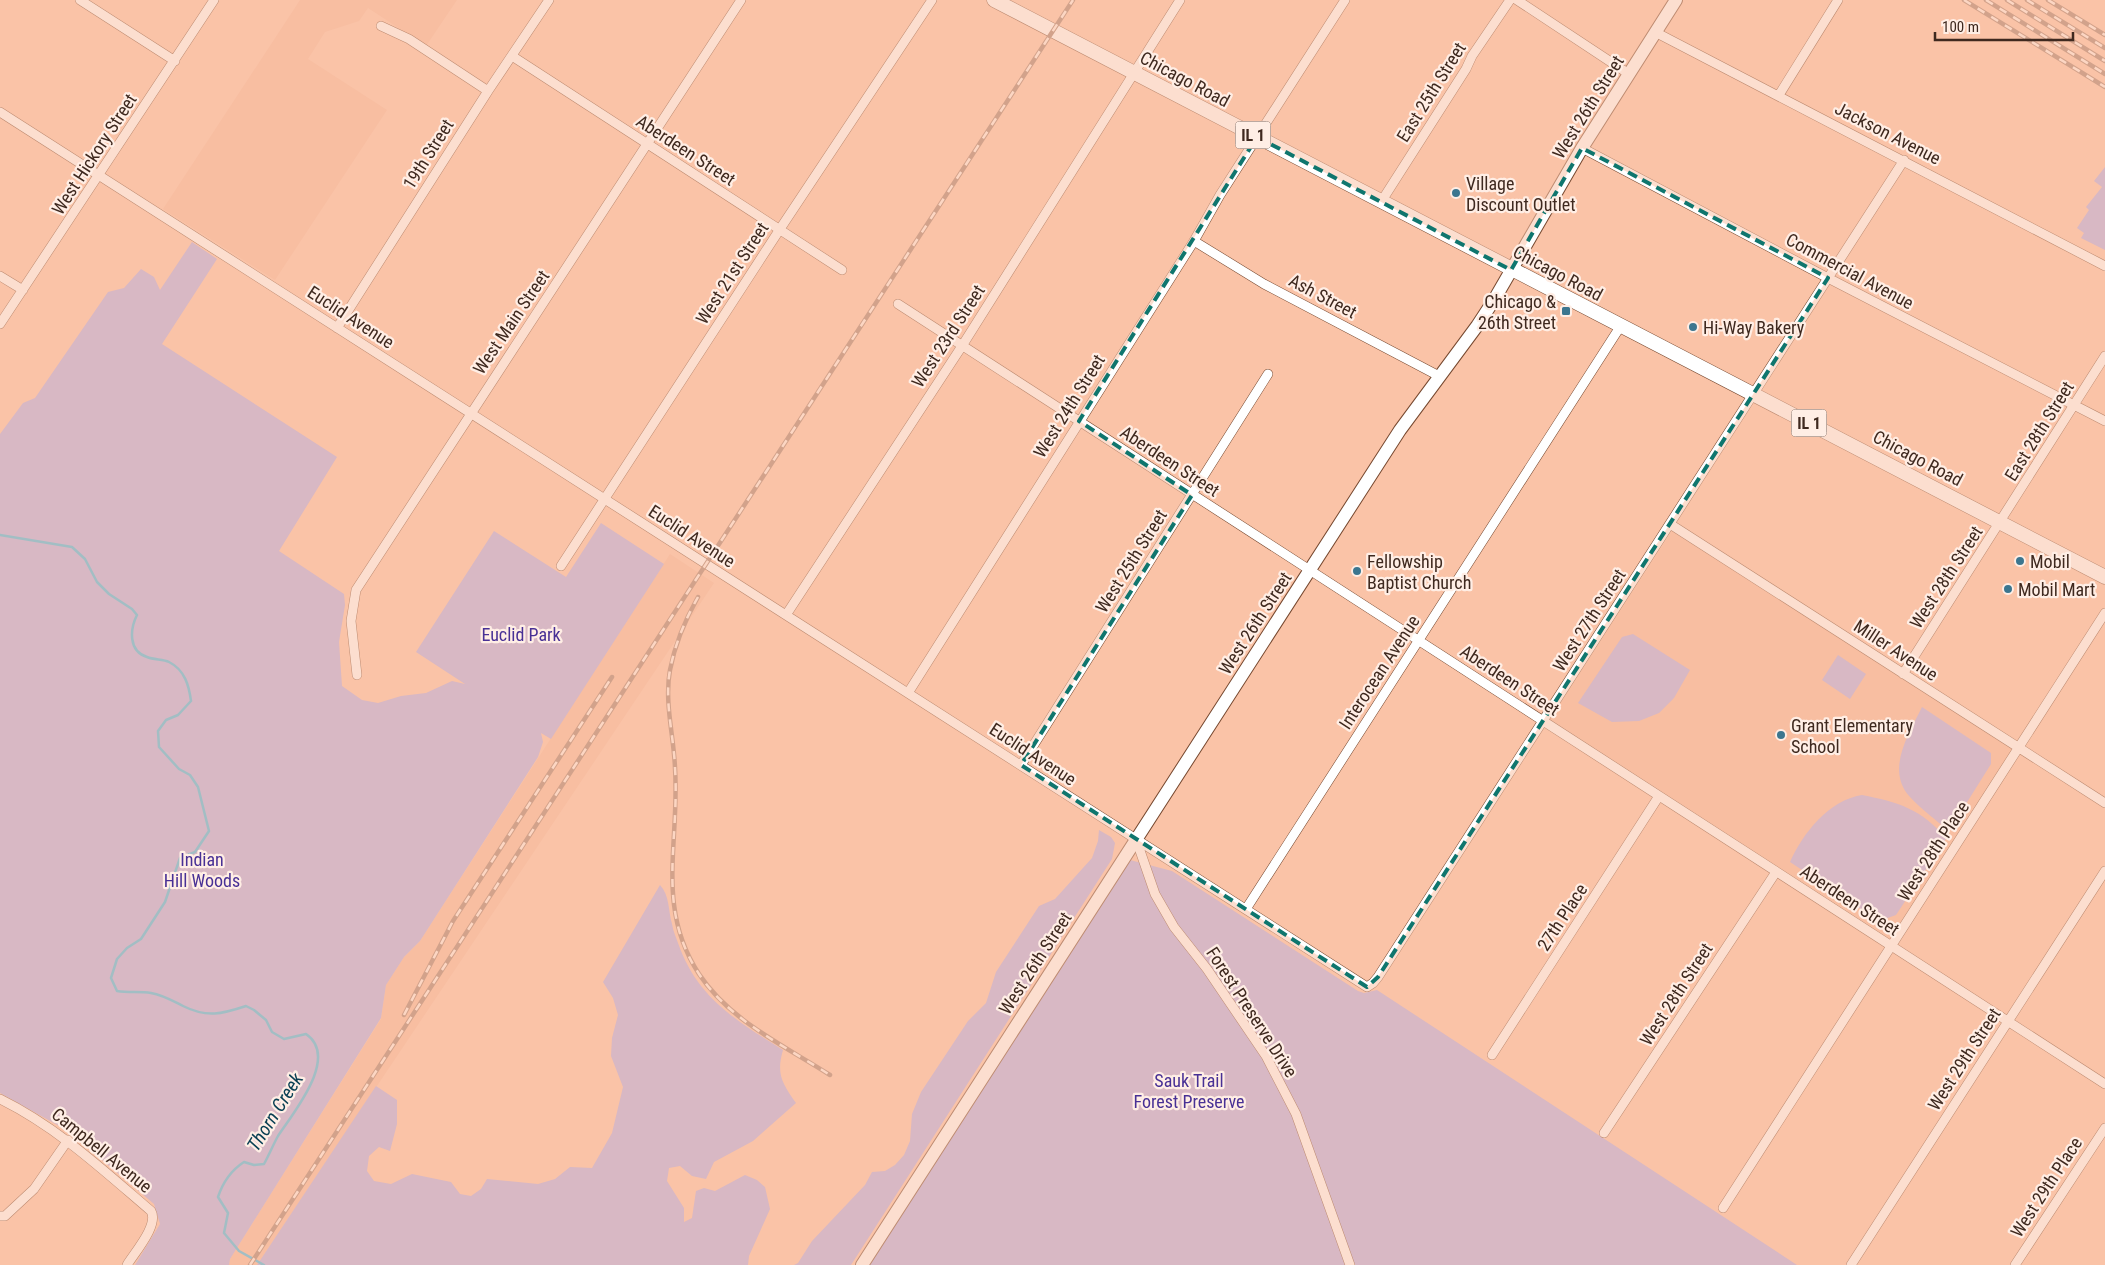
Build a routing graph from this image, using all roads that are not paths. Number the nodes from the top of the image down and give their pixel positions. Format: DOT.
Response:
graph roads {
  1 [pos="80,0"];
  2 [pos="214,0"];
  3 [pos="549,0"];
  4 [pos="741,0"];
  5 [pos="932,0"];
  6 [pos="994,0"];
  7 [pos="1180,0"];
  8 [pos="1345,0"];
  9 [pos="1510,0"];
  10 [pos="1517,0"];
  11 [pos="1676,0"];
  12 [pos="1838,0"];
  13 [pos="381,26"];
  14 [pos="1655,32"];
  15 [pos="512,56"];
  16 [pos="175,61"];
  17 [pos="1133,72"];
  18 [pos="1629,74"];
  19 [pos="488,91"];
  20 [pos="1779,95"];
  21 [pos="0,112"];
  22 [pos="1257,137"];
  23 [pos="648,145"];
  24 [pos="1582,148"];
  25 [pos="1904,160"];
  26 [pos="99,176"];
  27 [pos="1381,202"];
  28 [pos="780,229"];
  29 [pos="1194,241"];
  30 [pos="2105,266"];
  31 [pos="842,270"];
  32 [pos="1511,270"];
  33 [pos="0,276"];
  34 [pos="1828,278"];
  35 [pos="23,290"];
  36 [pos="898,304"];
  37 [pos="0,324"];
  38 [pos="1620,327"];
  39 [pos="337,328"];
  40 [pos="962,346"];
  41 [pos="2105,356"];
  42 [pos="1268,374"];
  43 [pos="1439,376"];
  44 [pos="1754,394"];
  45 [pos="2074,404"];
  46 [pos="470,413"];
  47 [pos="1078,421"];
  48 [pos="2105,421"];
  49 [pos="1192,495"];
  50 [pos="605,499"];
  51 [pos="2000,522"];
  52 [pos="1670,524"];
  53 [pos="561,566"];
  54 [pos="1309,570"];
  55 [pos="2105,577"];
  56 [pos="2105,613"];
  57 [pos="786,615"];
  58 [pos="1419,641"];
  59 [pos="1903,674"];
  60 [pos="357,675"];
  61 [pos="908,693"];
  62 [pos="1543,721"];
  63 [pos="2018,748"];
  64 [pos="1021,765"];
  65 [pos="1659,796"];
  66 [pos="2105,803"];
  67 [pos="1136,839"];
  68 [pos="1776,872"];
  69 [pos="2105,872"];
  70 [pos="1246,909"];
  71 [pos="1891,946"];
  72 [pos="1367,987"];
  73 [pos="2008,1021"];
  74 [pos="1492,1055"];
  75 [pos="2105,1084"];
  76 [pos="0,1099"];
  77 [pos="2105,1128"];
  78 [pos="1604,1134"];
  79 [pos="68,1140"];
  80 [pos="1722,1208"];
  81 [pos="0,1216"];
  82 [pos="127,1265"];
  83 [pos="862,1265"];
  84 [pos="1350,1265"];
  85 [pos="1851,1265"];
  86 [pos="2015,1265"];
  1 -- 16 [label="street"];
  2 -- 16 [label="street, West Hickory Street"];
  3 -- 15 [label="street, 19th Street"];
  4 -- 23 [label="street, West Main Street"];
  5 -- 28 [label="street, West 21st Street"];
  6 -- 17 [label="main road, Chicago Road / IL 1"];
  7 -- 17 [label="street, West 23rd Street"];
  8 -- 22 [label="street, West 24th Street"];
  9 -- 27 [label="street, East 25th Street"];
  10 -- 18 [label="street"];
  11 -- 14 [label="street, West 26th Street"];
  12 -- 20 [label="street"];
  13 -- 19 [label="street"];
  14 -- 18 [label="street, West 26th Street"];
  14 -- 20 [label="street, Jackson Avenue"];
  15 -- 19 [label="street, 19th Street"];
  15 -- 23 [label="street, Aberdeen Street"];
  16 -- 26 [label="street, West Hickory Street"];
  17 -- 22 [label="main road, Chicago Road / IL 1"];
  17 -- 40 [label="street, West 23rd Street"];
  18 -- 24 [label="street, West 26th Street"];
  19 -- 39 [label="street, 19th Street"];
  20 -- 25 [label="street, Jackson Avenue"];
  21 -- 26 [label="street, Euclid Avenue"];
  22 -- 27 [label="main road, Chicago Road / IL 1"];
  22 -- 29 [label="street, West 24th Street"];
  23 -- 28 [label="street, Aberdeen Street"];
  23 -- 46 [label="street, West Main Street"];
  24 -- 32 [label="street, West 26th Street"];
  24 -- 34 [label="street, Commercial Avenue"];
  25 -- 30 [label="street, Jackson Avenue"];
  25 -- 34 [label="street, West 27th Street"];
  26 -- 35 [label="street, West Hickory Street"];
  26 -- 39 [label="street, Euclid Avenue"];
  27 -- 32 [label="main road, Chicago Road / IL 1"];
  28 -- 31 [label="street, Aberdeen Street"];
  28 -- 50 [label="street, West 21st Street"];
  29 -- 43 [label="street, Ash Street"];
  29 -- 47 [label="street, West 24th Street"];
  32 -- 38 [label="main road, Chicago Road / IL 1"];
  32 -- 43 [label="street, West 26th Street"];
  33 -- 35 [label="street"];
  34 -- 44 [label="street, West 27th Street"];
  34 -- 45 [label="street, Commercial Avenue"];
  35 -- 37 [label="street, West Hickory Street"];
  36 -- 40 [label="street, Aberdeen Street"];
  38 -- 44 [label="main road, Chicago Road / IL 1"];
  38 -- 58 [label="street, Interocean Avenue"];
  39 -- 46 [label="street, Euclid Avenue"];
  40 -- 47 [label="street, Aberdeen Street"];
  40 -- 57 [label="street, West 23rd Street"];
  41 -- 45 [label="street, East 28th Street"];
  42 -- 49 [label="street, West 25th Street"];
  43 -- 54 [label="street, West 26th Street"];
  44 -- 51 [label="main road, Chicago Road / IL 1"];
  44 -- 52 [label="street, West 27th Street"];
  45 -- 48 [label="street, Commercial Avenue"];
  45 -- 51 [label="street, East 28th Street"];
  46 -- 50 [label="street, Euclid Avenue"];
  46 -- 60 [label="street, West Main Street"];
  47 -- 49 [label="street, Aberdeen Street"];
  47 -- 61 [label="street, West 24th Street"];
  49 -- 54 [label="street, Aberdeen Street"];
  49 -- 64 [label="street, West 25th Street"];
  50 -- 53 [label="street, West 21st Street"];
  50 -- 57 [label="street, Euclid Avenue"];
  51 -- 55 [label="main road, Chicago Road / IL 1"];
  51 -- 59 [label="street, West 28th Street"];
  52 -- 59 [label="street, Miller Avenue"];
  52 -- 62 [label="street, West 27th Street"];
  54 -- 58 [label="street, Aberdeen Street"];
  54 -- 67 [label="street, West 26th Street"];
  56 -- 63 [label="street, West 28th Place"];
  57 -- 61 [label="street, Euclid Avenue"];
  58 -- 62 [label="street, Aberdeen Street"];
  58 -- 70 [label="street, Interocean Avenue"];
  59 -- 63 [label="street, Miller Avenue"];
  61 -- 64 [label="street, Euclid Avenue"];
  62 -- 65 [label="street, Aberdeen Street"];
  62 -- 72 [label="street, West 27th Street"];
  63 -- 66 [label="street, Miller Avenue"];
  63 -- 71 [label="street, West 28th Place"];
  64 -- 67 [label="street, Euclid Avenue"];
  65 -- 68 [label="street, Aberdeen Street"];
  65 -- 74 [label="street, 27th Place"];
  67 -- 70 [label="street, Euclid Avenue"];
  67 -- 83 [label="street, West 26th Street"];
  67 -- 84 [label="street, Forest Preserve Drive"];
  68 -- 71 [label="street, Aberdeen Street"];
  68 -- 78 [label="street, West 28th Street"];
  69 -- 73 [label="street, West 29th Street"];
  70 -- 72 [label="street, Euclid Avenue"];
  71 -- 73 [label="street, Aberdeen Street"];
  71 -- 80 [label="street, West 28th Place"];
  73 -- 75 [label="street, Aberdeen Street"];
  73 -- 85 [label="street, West 29th Street"];
  76 -- 79 [label="street, Campbell Avenue"];
  77 -- 86 [label="street, West 29th Place"];
  79 -- 81 [label="street"];
  79 -- 82 [label="street, Campbell Avenue"];
}
